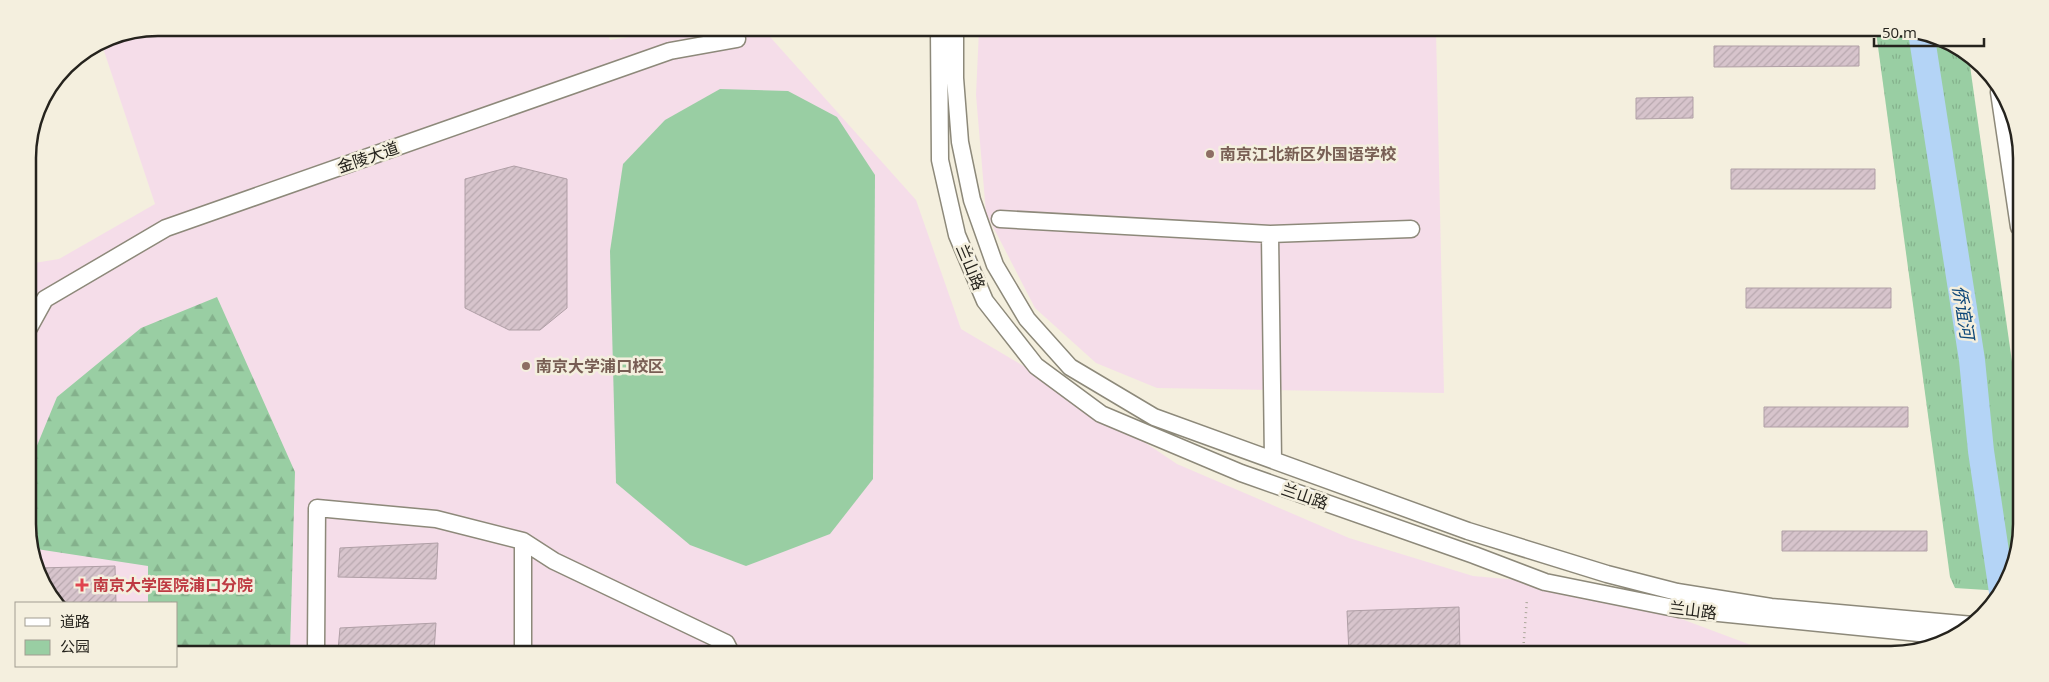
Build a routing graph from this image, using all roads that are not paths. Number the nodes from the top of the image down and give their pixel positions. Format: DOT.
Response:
graph roads {
  1 [pos="938,37"];
  2 [pos="955,37"];
  3 [pos="737,39"];
  4 [pos="2001,107"];
  5 [pos="2013,186"];
  6 [pos="1000,219"];
  7 [pos="1411,228"];
  8 [pos="1270,234"];
  9 [pos="37,314"];
  10 [pos="1272,460"];
  11 [pos="522,541"];
  12 [pos="1960,624"];
  13 [pos="1939,635"];
  14 [pos="316,646"];
  15 [pos="522,646"];
  16 [pos="727,646"];
  1 -- 13 [label="street, 兰山路"];
  2 -- 10 [label="street, 兰山路"];
  3 -- 9 [label="street, 金陵大道"];
  4 -- 5 [label="street"];
  6 -- 8 [label="street"];
  7 -- 8 [label="street"];
  8 -- 10 [label="street"];
  10 -- 12 [label="street, 兰山路"];
  11 -- 14 [label="street"];
  11 -- 15 [label="street"];
  11 -- 16 [label="street"];
}
